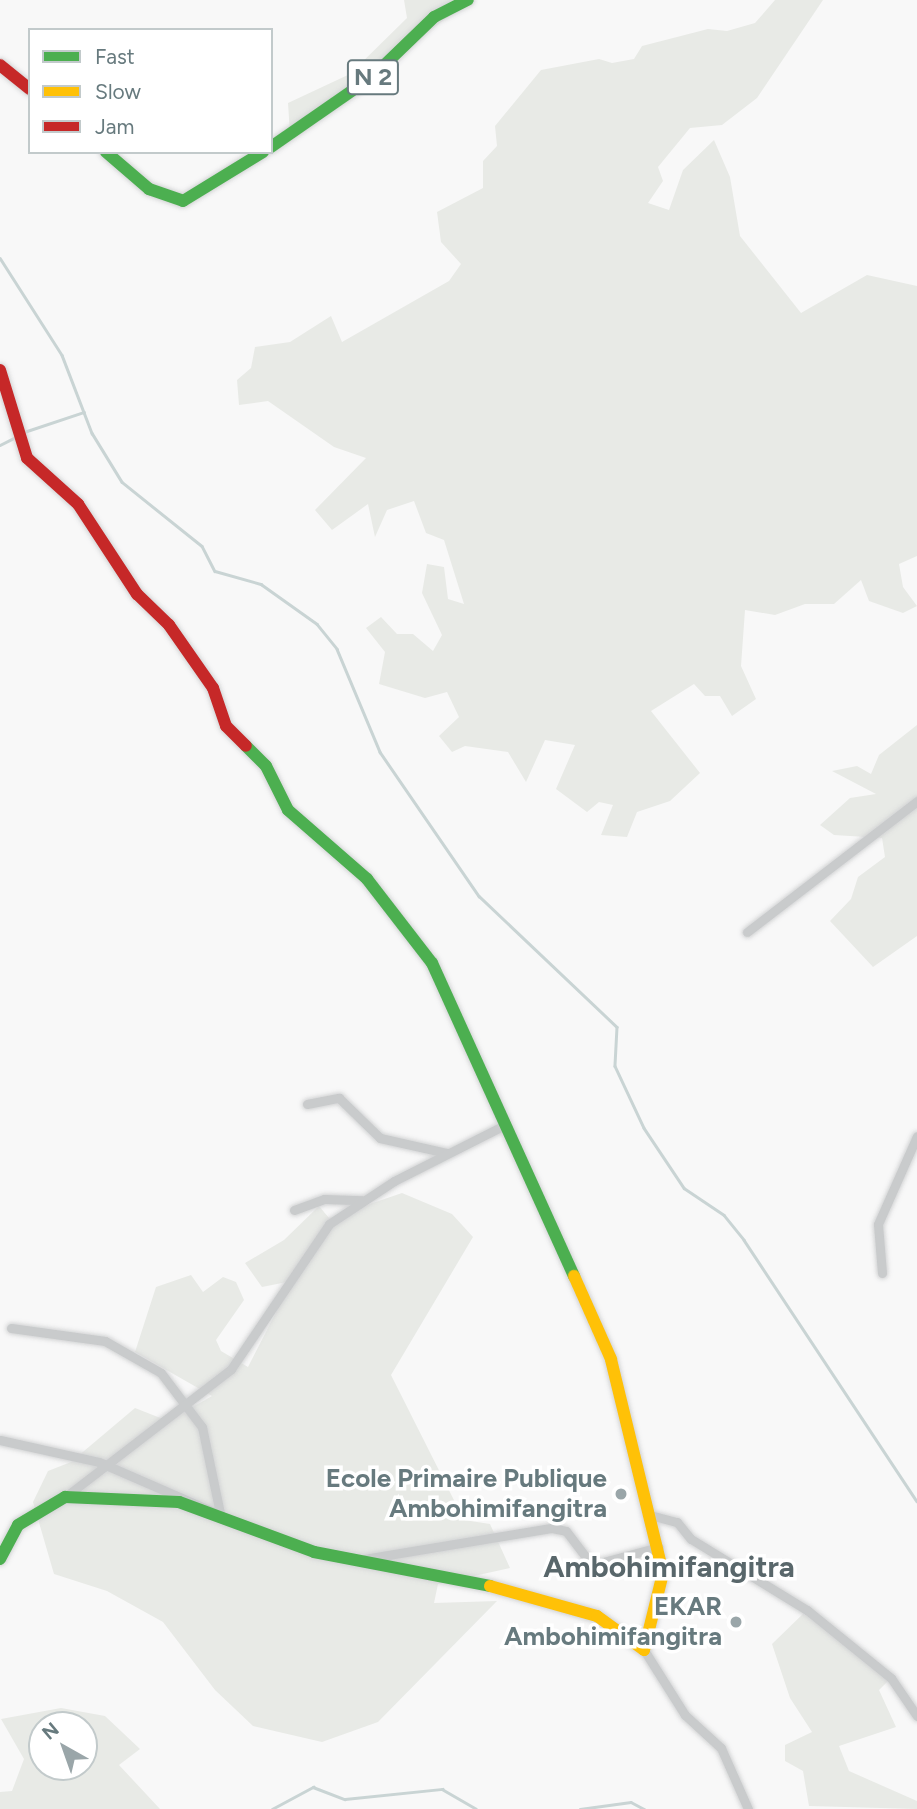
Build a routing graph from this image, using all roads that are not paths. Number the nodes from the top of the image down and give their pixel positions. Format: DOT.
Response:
graph roads {
  1 [pos="468,0"];
  2 [pos="0,65"];
  3 [pos="28,87"];
  4 [pos="273,145"];
  5 [pos="108,154"];
  6 [pos="260,154"];
  7 [pos="0,370"];
  8 [pos="917,801"];
  9 [pos="747,932"];
  10 [pos="307,1104"];
  11 [pos="505,1125"];
  12 [pos="917,1136"];
  13 [pos="447,1153"];
  14 [pos="362,1200"];
  15 [pos="294,1210"];
  16 [pos="882,1273"];
  17 [pos="11,1328"];
  18 [pos="186,1408"];
  19 [pos="0,1440"];
  20 [pos="108,1465"];
  21 [pos="65,1497"];
  22 [pos="650,1515"];
  23 [pos="221,1518"];
  24 [pos="659,1547"];
  25 [pos="0,1559"];
  26 [pos="362,1560"];
  27 [pos="644,1650"];
  28 [pos="917,1716"];
  29 [pos="748,1809"];
  1 -- 4 [label="street, N 2"];
  2 -- 3 [label="street"];
  5 -- 6 [label="street"];
  7 -- 11 [label="street"];
  8 -- 9 [label="street"];
  10 -- 13 [label="street"];
  11 -- 13 [label="street"];
  11 -- 22 [label="street"];
  12 -- 16 [label="street"];
  13 -- 14 [label="street"];
  14 -- 15 [label="street"];
  14 -- 18 [label="street"];
  17 -- 18 [label="street"];
  18 -- 20 [label="street"];
  18 -- 23 [label="street"];
  19 -- 20 [label="street"];
  20 -- 21 [label="street"];
  20 -- 23 [label="street"];
  21 -- 23 [label="street"];
  21 -- 25 [label="street"];
  22 -- 24 [label="street"];
  22 -- 28 [label="street"];
  23 -- 26 [label="street"];
  24 -- 26 [label="street"];
  24 -- 27 [label="street"];
  26 -- 27 [label="street"];
  27 -- 29 [label="street"];
}
